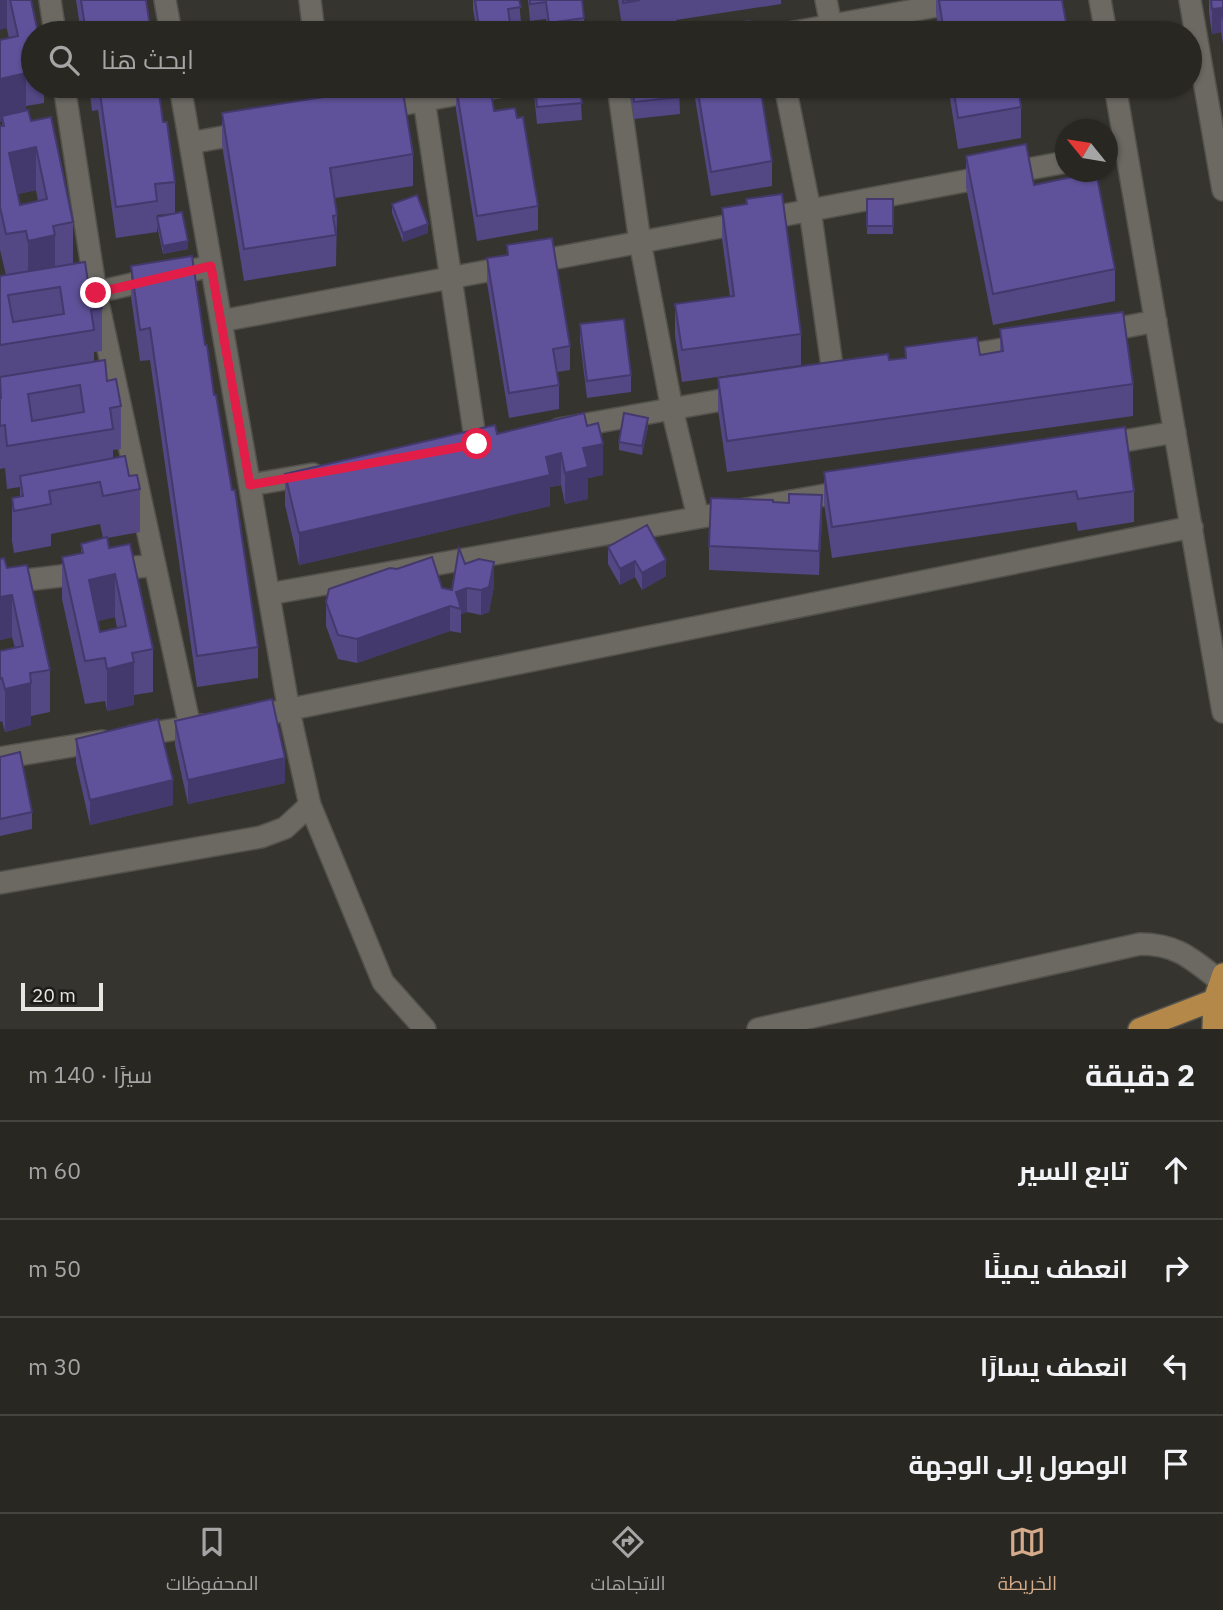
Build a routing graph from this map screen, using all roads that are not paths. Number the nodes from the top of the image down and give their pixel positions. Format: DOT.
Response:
graph roads {
  1 [pos="50,0"];
  2 [pos="165,0"];
  3 [pos="310,0"];
  4 [pos="826,0"];
  5 [pos="970,0"];
  6 [pos="1100,0"];
  7 [pos="1190,0"];
  8 [pos="53,21"];
  9 [pos="169,21"];
  10 [pos="313,21"];
  11 [pos="830,21"];
  12 [pos="853,21"];
  13 [pos="1104,21"];
  14 [pos="1194,21"];
  15 [pos="1202,69"];
  16 [pos="66,98"];
  17 [pos="182,98"];
  18 [pos="320,98"];
  19 [pos="435,98"];
  20 [pos="620,98"];
  21 [pos="787,98"];
  22 [pos="1115,98"];
  23 [pos="424,100"];
  24 [pos="1116,119"];
  25 [pos="271,128"];
  26 [pos="71,135"];
  27 [pos="48,140"];
  28 [pos="190,143"];
  29 [pos="1118,156"];
  30 [pos="1055,164"];
  31 [pos="1223,190"];
  32 [pos="810,210"];
  33 [pos="640,242"];
  34 [pos="211,266"];
  35 [pos="453,277"];
  36 [pos="96,293"];
  37 [pos="60,300"];
  38 [pos="221,321"];
  39 [pos="1156,321"];
  40 [pos="1075,336"];
  41 [pos="1049,341"];
  42 [pos="928,363"];
  43 [pos="834,380"];
  44 [pos="767,392"];
  45 [pos="672,409"];
  46 [pos="542,432"];
  47 [pos="1175,432"];
  48 [pos="450,449"];
  49 [pos="1080,449"];
  50 [pos="330,471"];
  51 [pos="250,485"];
  52 [pos="875,486"];
  53 [pos="698,517"];
  54 [pos="1192,527"];
  55 [pos="155,565"];
  56 [pos="0,583"];
  57 [pos="269,594"];
  58 [pos="289,711"];
  59 [pos="1223,712"];
  60 [pos="190,727"];
  61 [pos="0,758"];
  62 [pos="310,805"];
  63 [pos="0,883"];
  64 [pos="1219,985"];
  65 [pos="425,1029"];
  66 [pos="758,1029"];
  67 [pos="1139,1029"];
  68 [pos="1213,1029"];
  1 -- 8 [label="street"];
  2 -- 9 [label="street"];
  3 -- 10 [label="street"];
  4 -- 11 [label="street"];
  5 -- 12 [label="street"];
  6 -- 13 [label="street"];
  7 -- 14 [label="street"];
  15 -- 31 [label="street"];
  16 -- 26 [label="street"];
  17 -- 28 [label="street"];
  18 -- 23 [label="street"];
  19 -- 23 [label="street"];
  20 -- 33 [label="street"];
  21 -- 32 [label="street"];
  22 -- 24 [label="street"];
  23 -- 35 [label="street"];
  25 -- 28 [label="street"];
  26 -- 27 [label="street"];
  26 -- 36 [label="street"];
  28 -- 34 [label="street"];
  29 -- 39 [label="street"];
  30 -- 32 [label="street"];
  32 -- 33 [label="street"];
  32 -- 43 [label="street"];
  33 -- 35 [label="street"];
  33 -- 45 [label="street"];
  34 -- 36 [label="street"];
  34 -- 38 [label="street"];
  35 -- 38 [label="street"];
  35 -- 48 [label="street"];
  36 -- 37 [label="street"];
  36 -- 55 [label="street"];
  38 -- 51 [label="street"];
  39 -- 40 [label="street"];
  39 -- 47 [label="street"];
  41 -- 42 [label="street"];
  44 -- 45 [label="street"];
  45 -- 46 [label="street"];
  45 -- 53 [label="street"];
  47 -- 49 [label="street"];
  47 -- 54 [label="street"];
  50 -- 51 [label="street"];
  51 -- 57 [label="street"];
  52 -- 53 [label="street"];
  53 -- 57 [label="street"];
  54 -- 58 [label="street"];
  54 -- 59 [label="street"];
  55 -- 56 [label="street"];
  55 -- 60 [label="street"];
  57 -- 58 [label="street"];
  58 -- 60 [label="street"];
  58 -- 62 [label="street"];
  60 -- 61 [label="street"];
  62 -- 63 [label="street"];
  62 -- 65 [label="street"];
  64 -- 66 [label="street"];
  64 -- 67 [label="main road"];
  64 -- 68 [label="main road"];
}
